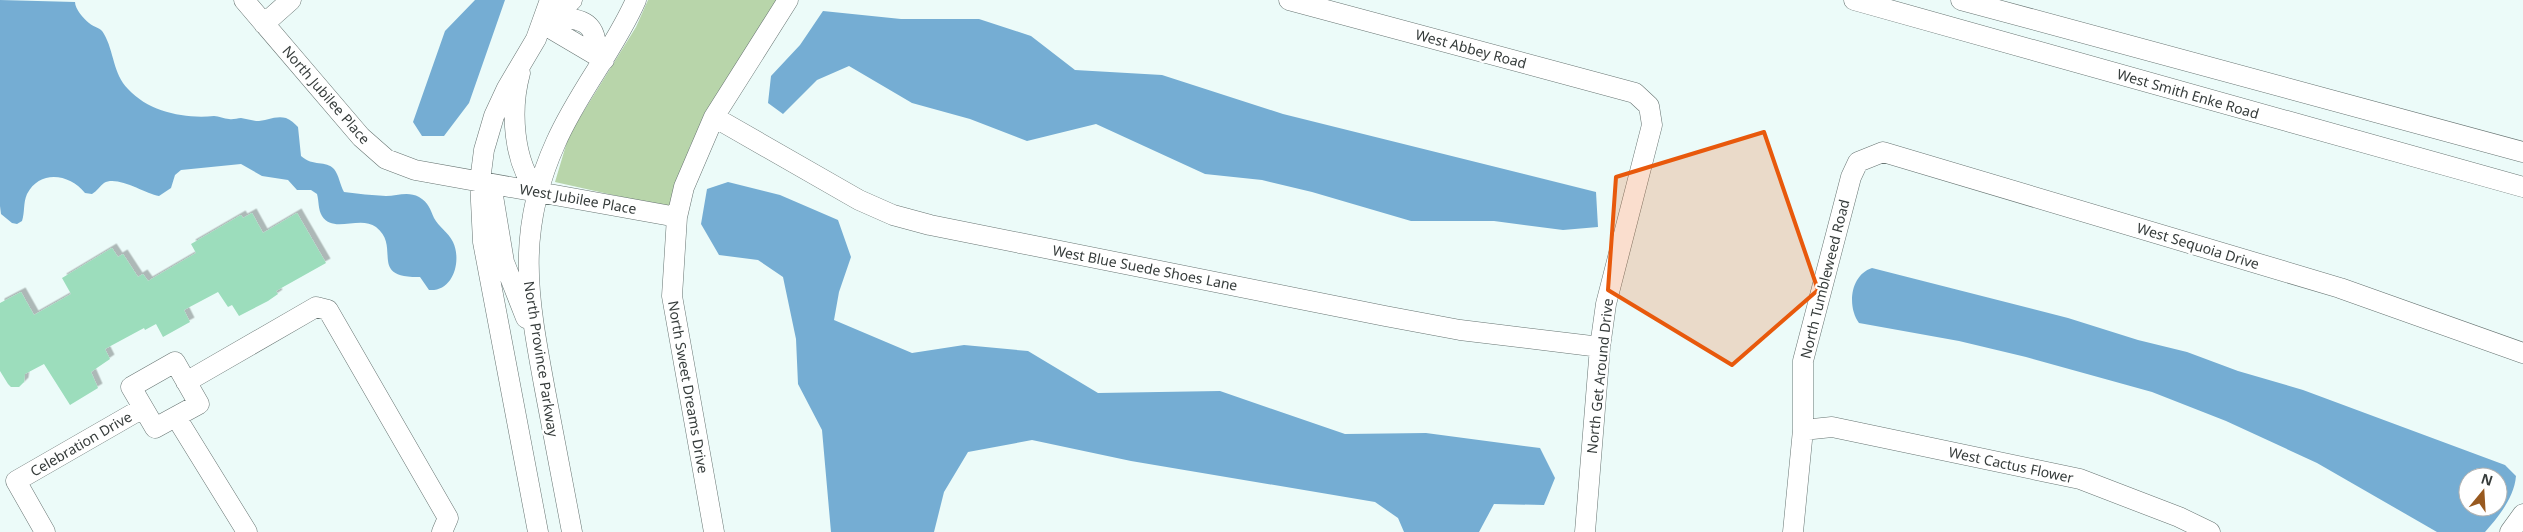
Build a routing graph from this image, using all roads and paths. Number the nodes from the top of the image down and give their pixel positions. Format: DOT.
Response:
graph roads {
  1 [pos="244,0"];
  2 [pos="291,0"];
  3 [pos="572,0"];
  4 [pos="636,0"];
  5 [pos="788,0"];
  6 [pos="1289,0"];
  7 [pos="1854,0"];
  8 [pos="1961,0"];
  9 [pos="549,13"];
  10 [pos="264,24"];
  11 [pos="524,57"];
  12 [pos="600,58"];
  13 [pos="1649,106"];
  14 [pos="714,117"];
  15 [pos="2523,152"];
  16 [pos="1871,157"];
  17 [pos="480,181"];
  18 [pos="2523,187"];
  19 [pos="537,192"];
  20 [pos="677,217"];
  21 [pos="536,340"];
  22 [pos="1600,347"];
  23 [pos="2523,353"];
  24 [pos="186,382"];
  25 [pos="143,408"];
  26 [pos="176,416"];
  27 [pos="1803,430"];
  28 [pos="2523,514"];
  29 [pos="45,532"];
  30 [pos="248,532"];
  31 [pos="442,532"];
  32 [pos="538,532"];
  33 [pos="572,532"];
  34 [pos="714,532"];
  35 [pos="1585,532"];
  36 [pos="1793,532"];
  37 [pos="2210,532"];
  38 [pos="2510,532"];
  1 -- 10 [label="street, North Jubilee Place"];
  2 -- 10 [label="street"];
  3 -- 9 [label="street"];
  4 -- 12 [label="street, North Province Parkway"];
  5 -- 14 [label="street, North Sweet Dreams Drive"];
  6 -- 13 [label="street, West Abbey Road"];
  7 -- 18 [label="street, West Smith Enke Road"];
  8 -- 15 [label="street"];
  9 -- 11 [label="street"];
  9 -- 12 [label="street"];
  10 -- 17 [label="street, North Jubilee Place"];
  11 -- 17 [label="street"];
  11 -- 19 [label="street"];
  12 -- 19 [label="street, North Province Parkway"];
  13 -- 22 [label="street, North Get Around Drive"];
  14 -- 20 [label="street, North Sweet Dreams Drive"];
  14 -- 22 [label="street, West Blue Suede Shoes Lane"];
  16 -- 23 [label="street, West Sequoia Drive"];
  16 -- 27 [label="street, North Tumbleweed Road"];
  17 -- 19 [label="street, West Jubilee Place"];
  17 -- 21 [label="street"];
  17 -- 32 [label="street"];
  19 -- 20 [label="street, West Jubilee Place"];
  19 -- 21 [label="street, North Province Parkway"];
  20 -- 34 [label="street, North Sweet Dreams Drive"];
  21 -- 33 [label="street, North Province Parkway"];
  22 -- 35 [label="street, North Get Around Drive"];
  24 -- 25 [label="street"];
  24 -- 26 [label="street"];
  24 -- 31 [label="street"];
  25 -- 26 [label="street"];
  25 -- 29 [label="street, Celebration Drive"];
  26 -- 30 [label="street"];
  27 -- 36 [label="street, North Tumbleweed Road"];
  27 -- 37 [label="street, West Cactus Flower"];
  28 -- 38 [label="street"];
}
